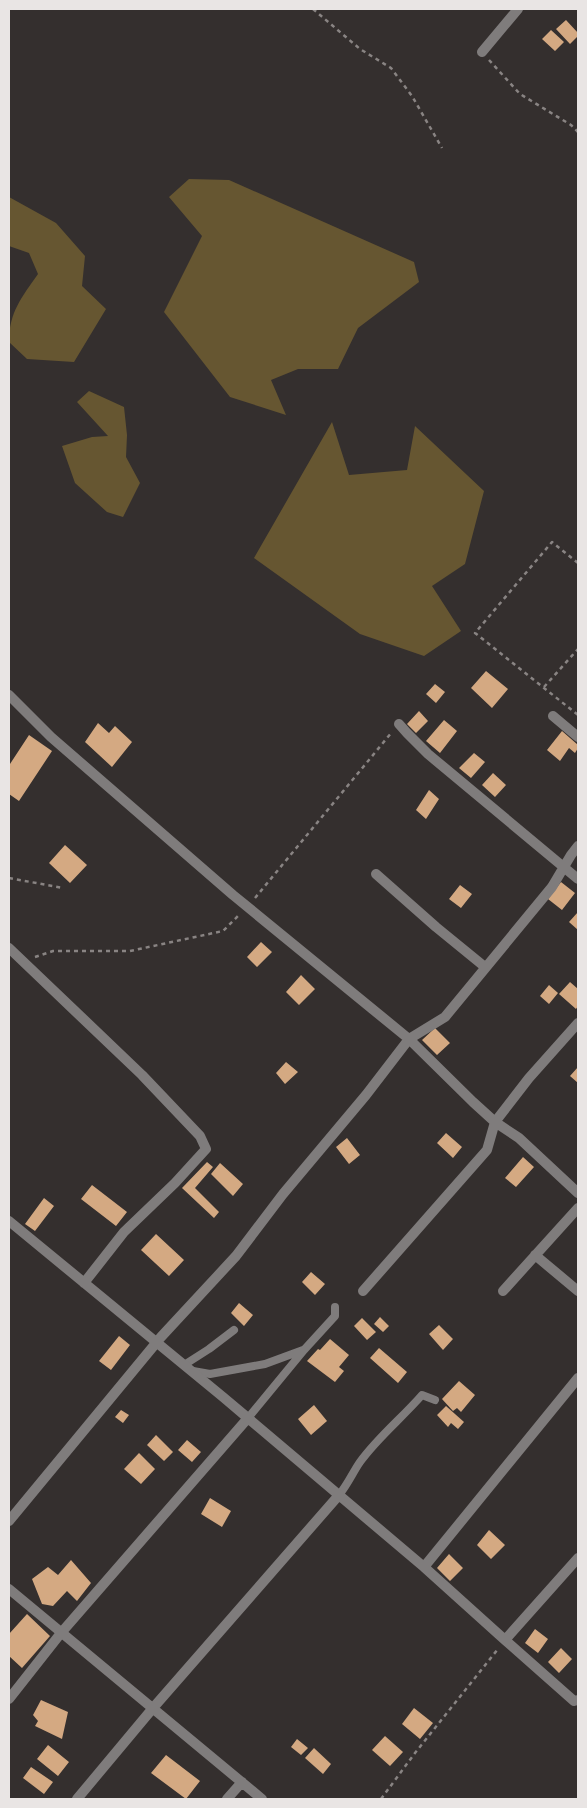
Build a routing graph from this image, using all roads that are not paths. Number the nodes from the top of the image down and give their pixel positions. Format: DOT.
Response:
graph roads {
  1 [pos="518,9"];
  2 [pos="482,52"];
  3 [pos="9,695"];
  4 [pos="553,716"];
  5 [pos="399,724"];
  6 [pos="578,738"];
  7 [pos="578,846"];
  8 [pos="564,868"];
  9 [pos="376,874"];
  10 [pos="578,878"];
  11 [pos="9,948"];
  12 [pos="485,967"];
  13 [pos="578,1023"];
  14 [pos="409,1039"];
  15 [pos="495,1122"];
  16 [pos="578,1193"];
  17 [pos="578,1208"];
  18 [pos="9,1221"];
  19 [pos="535,1256"];
  20 [pos="84,1283"];
  21 [pos="363,1291"];
  22 [pos="503,1291"];
  23 [pos="578,1291"];
  24 [pos="335,1307"];
  25 [pos="234,1330"];
  26 [pos="157,1343"];
  27 [pos="304,1350"];
  28 [pos="188,1368"];
  29 [pos="578,1378"];
  30 [pos="434,1400"];
  31 [pos="248,1418"];
  32 [pos="339,1495"];
  33 [pos="9,1521"];
  34 [pos="578,1558"];
  35 [pos="424,1567"];
  36 [pos="9,1589"];
  37 [pos="61,1633"];
  38 [pos="506,1640"];
  39 [pos="9,1699"];
  40 [pos="578,1700"];
  41 [pos="153,1708"];
  42 [pos="242,1782"];
  43 [pos="77,1799"];
  44 [pos="227,1799"];
  45 [pos="262,1799"];
  1 -- 2 [label="street"];
  3 -- 14 [label="street"];
  4 -- 6 [label="street"];
  5 -- 8 [label="street"];
  7 -- 8 [label="street"];
  8 -- 10 [label="street"];
  8 -- 12 [label="street"];
  9 -- 12 [label="street"];
  11 -- 20 [label="street"];
  12 -- 14 [label="street"];
  13 -- 15 [label="street"];
  14 -- 15 [label="street"];
  14 -- 26 [label="street"];
  15 -- 16 [label="street"];
  15 -- 21 [label="street"];
  17 -- 19 [label="street"];
  18 -- 20 [label="street"];
  19 -- 22 [label="street"];
  19 -- 23 [label="street"];
  20 -- 26 [label="street"];
  24 -- 27 [label="lane"];
  25 -- 28 [label="lane"];
  26 -- 28 [label="street"];
  26 -- 33 [label="street"];
  27 -- 28 [label="lane"];
  27 -- 31 [label="lane"];
  28 -- 31 [label="street"];
  29 -- 35 [label="street"];
  30 -- 32 [label="lane"];
  31 -- 32 [label="street"];
  31 -- 37 [label="street"];
  32 -- 35 [label="street"];
  32 -- 41 [label="street"];
  34 -- 38 [label="street"];
  35 -- 38 [label="street"];
  36 -- 37 [label="street"];
  37 -- 39 [label="street"];
  37 -- 41 [label="street"];
  38 -- 40 [label="street"];
  41 -- 42 [label="street"];
  41 -- 43 [label="street"];
  42 -- 44 [label="street"];
  42 -- 45 [label="street"];
}
